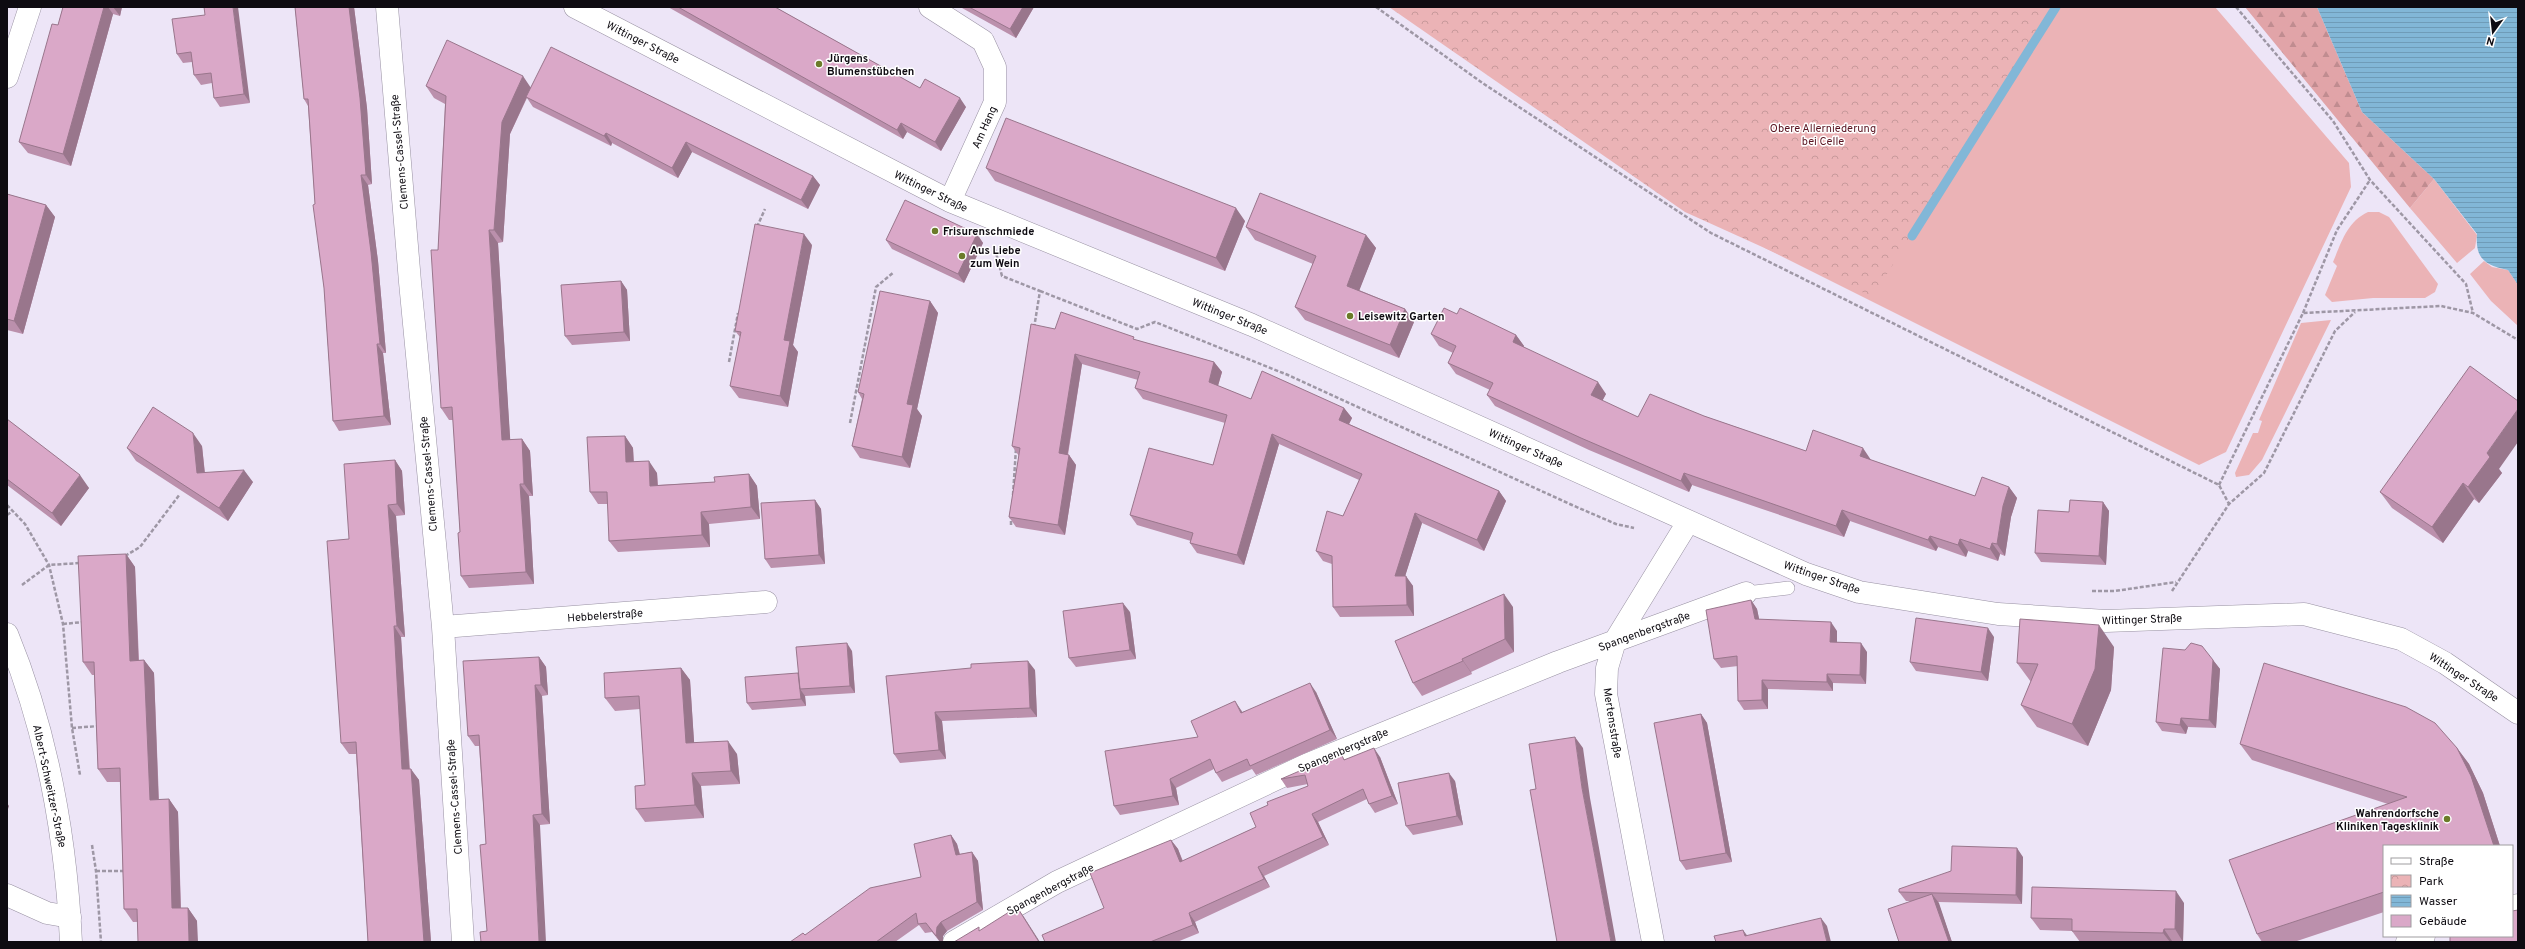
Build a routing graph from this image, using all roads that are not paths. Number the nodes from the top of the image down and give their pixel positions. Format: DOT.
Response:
graph roads {
  1 [pos="30,7"];
  2 [pos="387,7"];
  3 [pos="575,7"];
  4 [pos="930,7"];
  5 [pos="7,77"];
  6 [pos="950,202"];
  7 [pos="1682,530"];
  8 [pos="1788,588"];
  9 [pos="1746,593"];
  10 [pos="766,602"];
  11 [pos="443,628"];
  12 [pos="7,634"];
  13 [pos="1615,641"];
  14 [pos="2518,713"];
  15 [pos="7,895"];
  16 [pos="70,916"];
  17 [pos="2421,937"];
  18 [pos="72,942"];
  19 [pos="463,942"];
  20 [pos="954,942"];
  21 [pos="1653,942"];
  22 [pos="2407,942"];
  1 -- 5 [label="street"];
  2 -- 11 [label="street, Clemens-Cassel-Straße"];
  3 -- 6 [label="street, Wittinger Straße"];
  4 -- 6 [label="street, Am Hang"];
  6 -- 7 [label="street, Wittinger Straße"];
  7 -- 13 [label="street, Mertensstraße"];
  7 -- 14 [label="street, Wittinger Straße"];
  8 -- 9 [label="lane"];
  9 -- 13 [label="street, Spangenbergstraße"];
  10 -- 11 [label="street, Hebbelerstraße"];
  11 -- 19 [label="street, Clemens-Cassel-Straße"];
  12 -- 16 [label="street, Albert-Schweitzer-Straße"];
  13 -- 20 [label="street, Spangenbergstraße"];
  13 -- 21 [label="street, Mertensstraße"];
  15 -- 16 [label="street"];
  16 -- 18 [label="street, Albert-Schweitzer-Straße"];
  17 -- 22 [label="street"];
}
